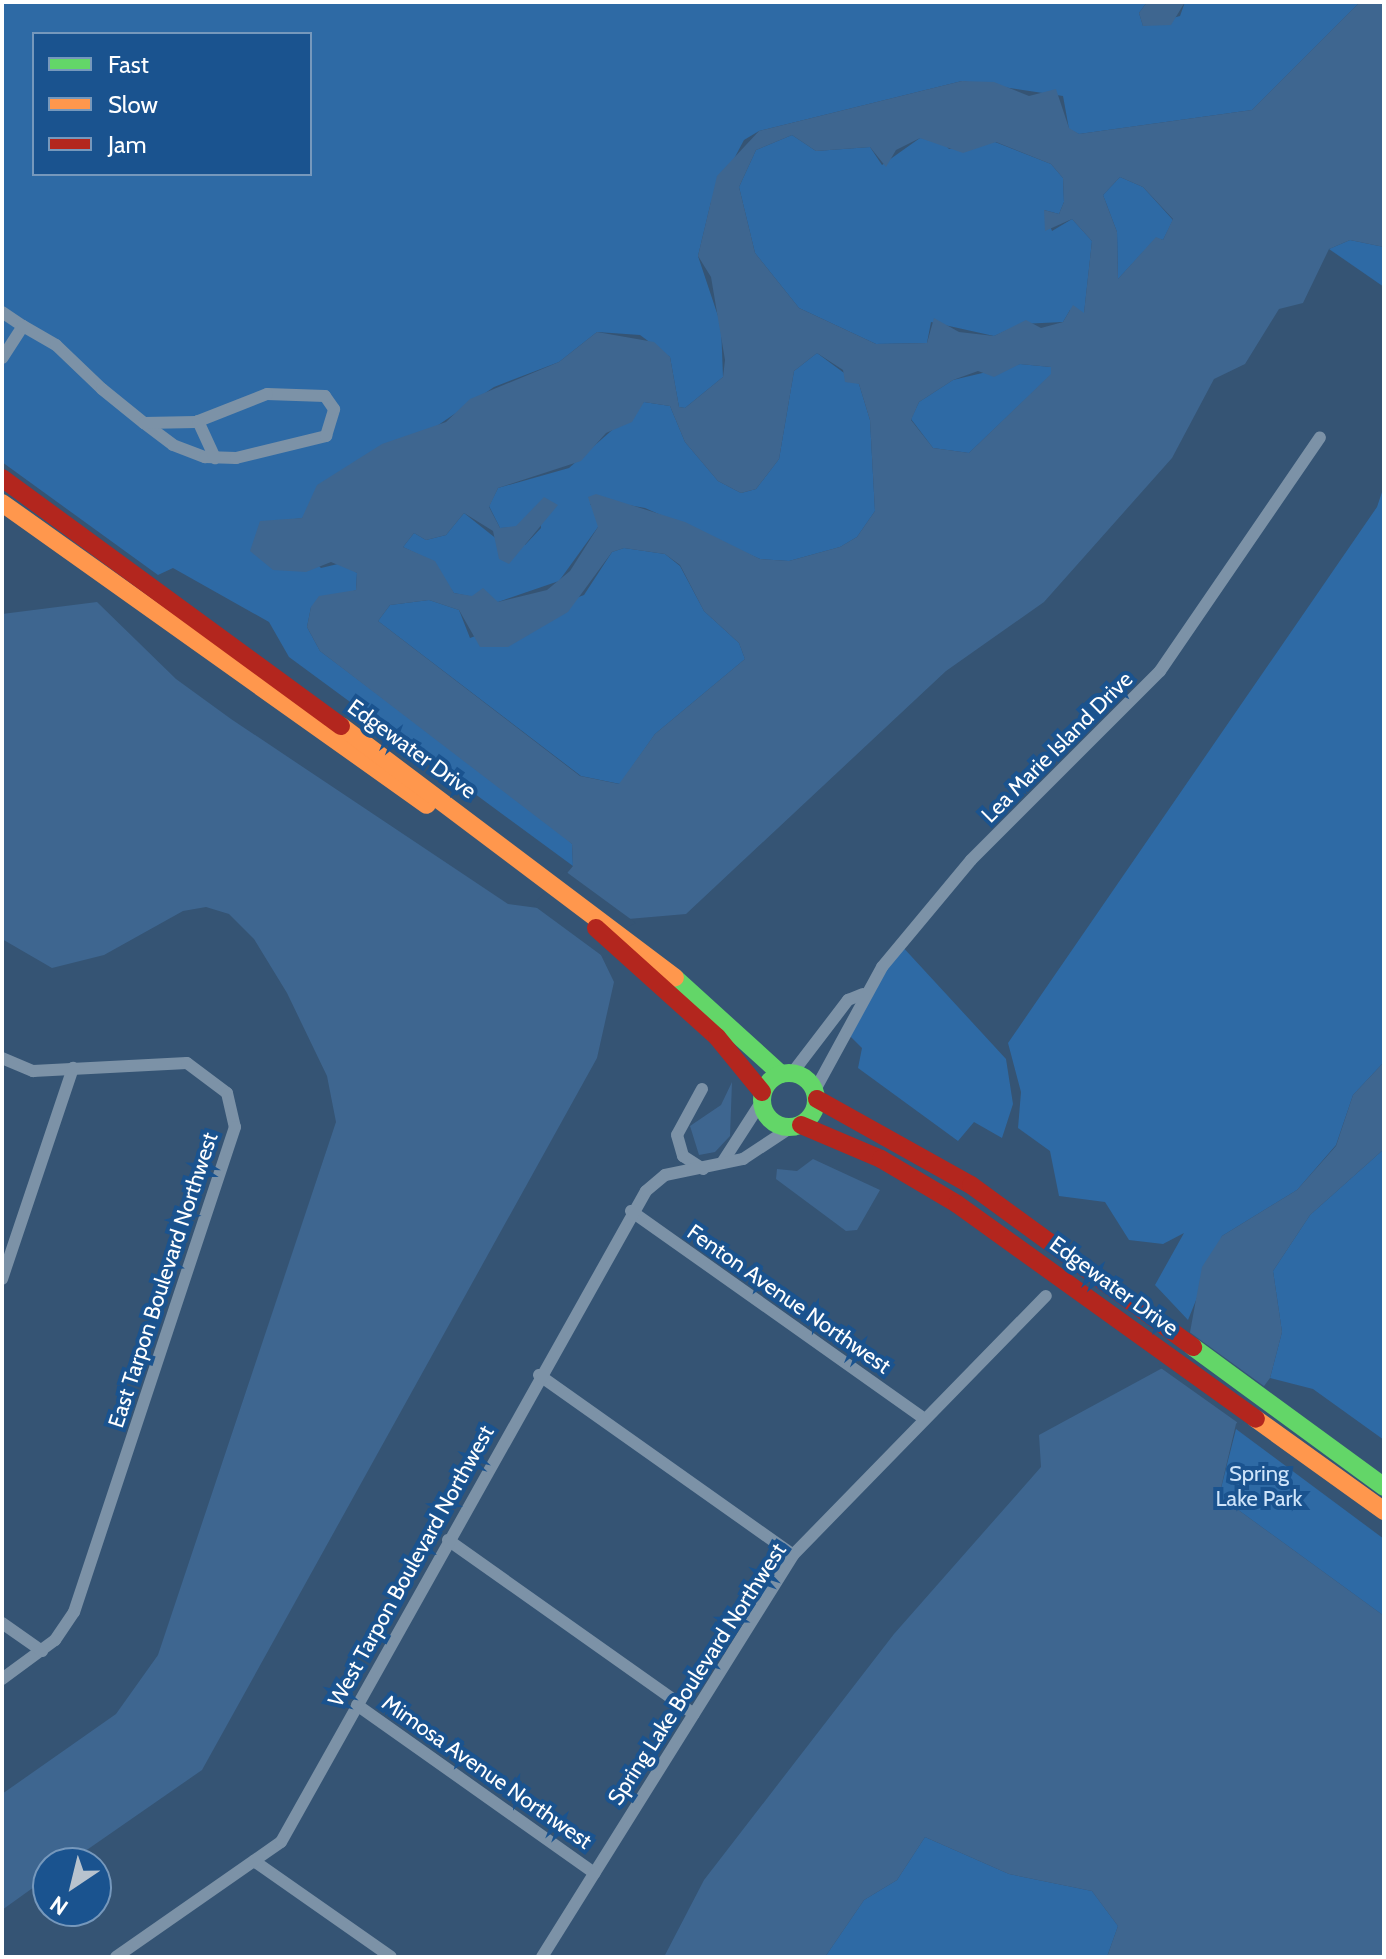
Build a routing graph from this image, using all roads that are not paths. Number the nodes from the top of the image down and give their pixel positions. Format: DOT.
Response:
graph roads {
  1 [pos="2,312"];
  2 [pos="23,326"];
  3 [pos="2,358"];
  4 [pos="198,421"];
  5 [pos="144,423"];
  6 [pos="1320,437"];
  7 [pos="215,458"];
  8 [pos="2,478"];
  9 [pos="2,503"];
  10 [pos="533,874"];
  11 [pos="633,948"];
  12 [pos="863,994"];
  13 [pos="2,1058"];
  14 [pos="73,1068"];
  15 [pos="787,1073"];
  16 [pos="702,1089"];
  17 [pos="816,1095"];
  18 [pos="762,1097"];
  19 [pos="797,1126"];
  20 [pos="722,1163"];
  21 [pos="703,1169"];
  22 [pos="631,1211"];
  23 [pos="2,1279"];
  24 [pos="1046,1296"];
  25 [pos="539,1375"];
  26 [pos="1260,1409"];
  27 [pos="925,1419"];
  28 [pos="1384,1487"];
  29 [pos="1379,1504"];
  30 [pos="448,1540"];
  31 [pos="793,1555"];
  32 [pos="2,1623"];
  33 [pos="42,1651"];
  34 [pos="2,1679"];
  35 [pos="357,1705"];
  36 [pos="694,1714"];
  37 [pos="254,1861"];
  38 [pos="594,1873"];
  39 [pos="116,1957"];
  40 [pos="391,1957"];
  41 [pos="542,1957"];
  1 -- 2 [label="street"];
  2 -- 3 [label="street"];
  2 -- 5 [label="street"];
  4 -- 5 [label="street"];
  4 -- 7 [label="street"];
  4 -- 7 [label="street"];
  5 -- 7 [label="street"];
  6 -- 12 [label="street, Lea Marie Island Drive"];
  8 -- 10 [label="street, Edgewater Drive"];
  9 -- 10 [label="street, Edgewater Drive"];
  10 -- 11 [label="street, Edgewater Drive"];
  11 -- 15 [label="street, Edgewater Drive"];
  11 -- 18 [label="street, Edgewater Drive"];
  12 -- 15 [label="street, Lea Marie Island Drive"];
  12 -- 17 [label="street, Lea Marie Island Drive"];
  13 -- 14 [label="street, East Tarpon Boulevard Northwest"];
  14 -- 23 [label="street"];
  14 -- 33 [label="street, East Tarpon Boulevard Northwest"];
  15 -- 17 [label="street, Edgewater Drive"];
  15 -- 18 [label="street"];
  16 -- 21 [label="street"];
  17 -- 19 [label="street"];
  17 -- 26 [label="street, Edgewater Drive"];
  18 -- 19 [label="street, Edgewater Drive"];
  18 -- 20 [label="street"];
  19 -- 20 [label="street, West Tarpon Boulevard Northwest"];
  19 -- 26 [label="street, Edgewater Drive"];
  20 -- 21 [label="street, West Tarpon Boulevard Northwest"];
  21 -- 22 [label="street, West Tarpon Boulevard Northwest"];
  22 -- 25 [label="street, West Tarpon Boulevard Northwest"];
  22 -- 27 [label="street, Fenton Avenue Northwest"];
  24 -- 27 [label="street, Spring Lake Boulevard Northwest"];
  25 -- 30 [label="street, West Tarpon Boulevard Northwest"];
  25 -- 31 [label="street"];
  26 -- 28 [label="street, Edgewater Drive"];
  26 -- 29 [label="street, Edgewater Drive"];
  27 -- 31 [label="street, Spring Lake Boulevard Northwest"];
  30 -- 35 [label="street, West Tarpon Boulevard Northwest"];
  30 -- 36 [label="street"];
  31 -- 36 [label="street, Spring Lake Boulevard Northwest"];
  32 -- 33 [label="street"];
  33 -- 34 [label="street, East Tarpon Boulevard Northwest"];
  35 -- 37 [label="street, West Tarpon Boulevard Northwest"];
  35 -- 38 [label="street, Mimosa Avenue Northwest"];
  36 -- 38 [label="street, Spring Lake Boulevard Northwest"];
  37 -- 39 [label="street, West Tarpon Boulevard Northwest"];
  37 -- 40 [label="street"];
  38 -- 41 [label="street, Spring Lake Boulevard Northwest"];
}
